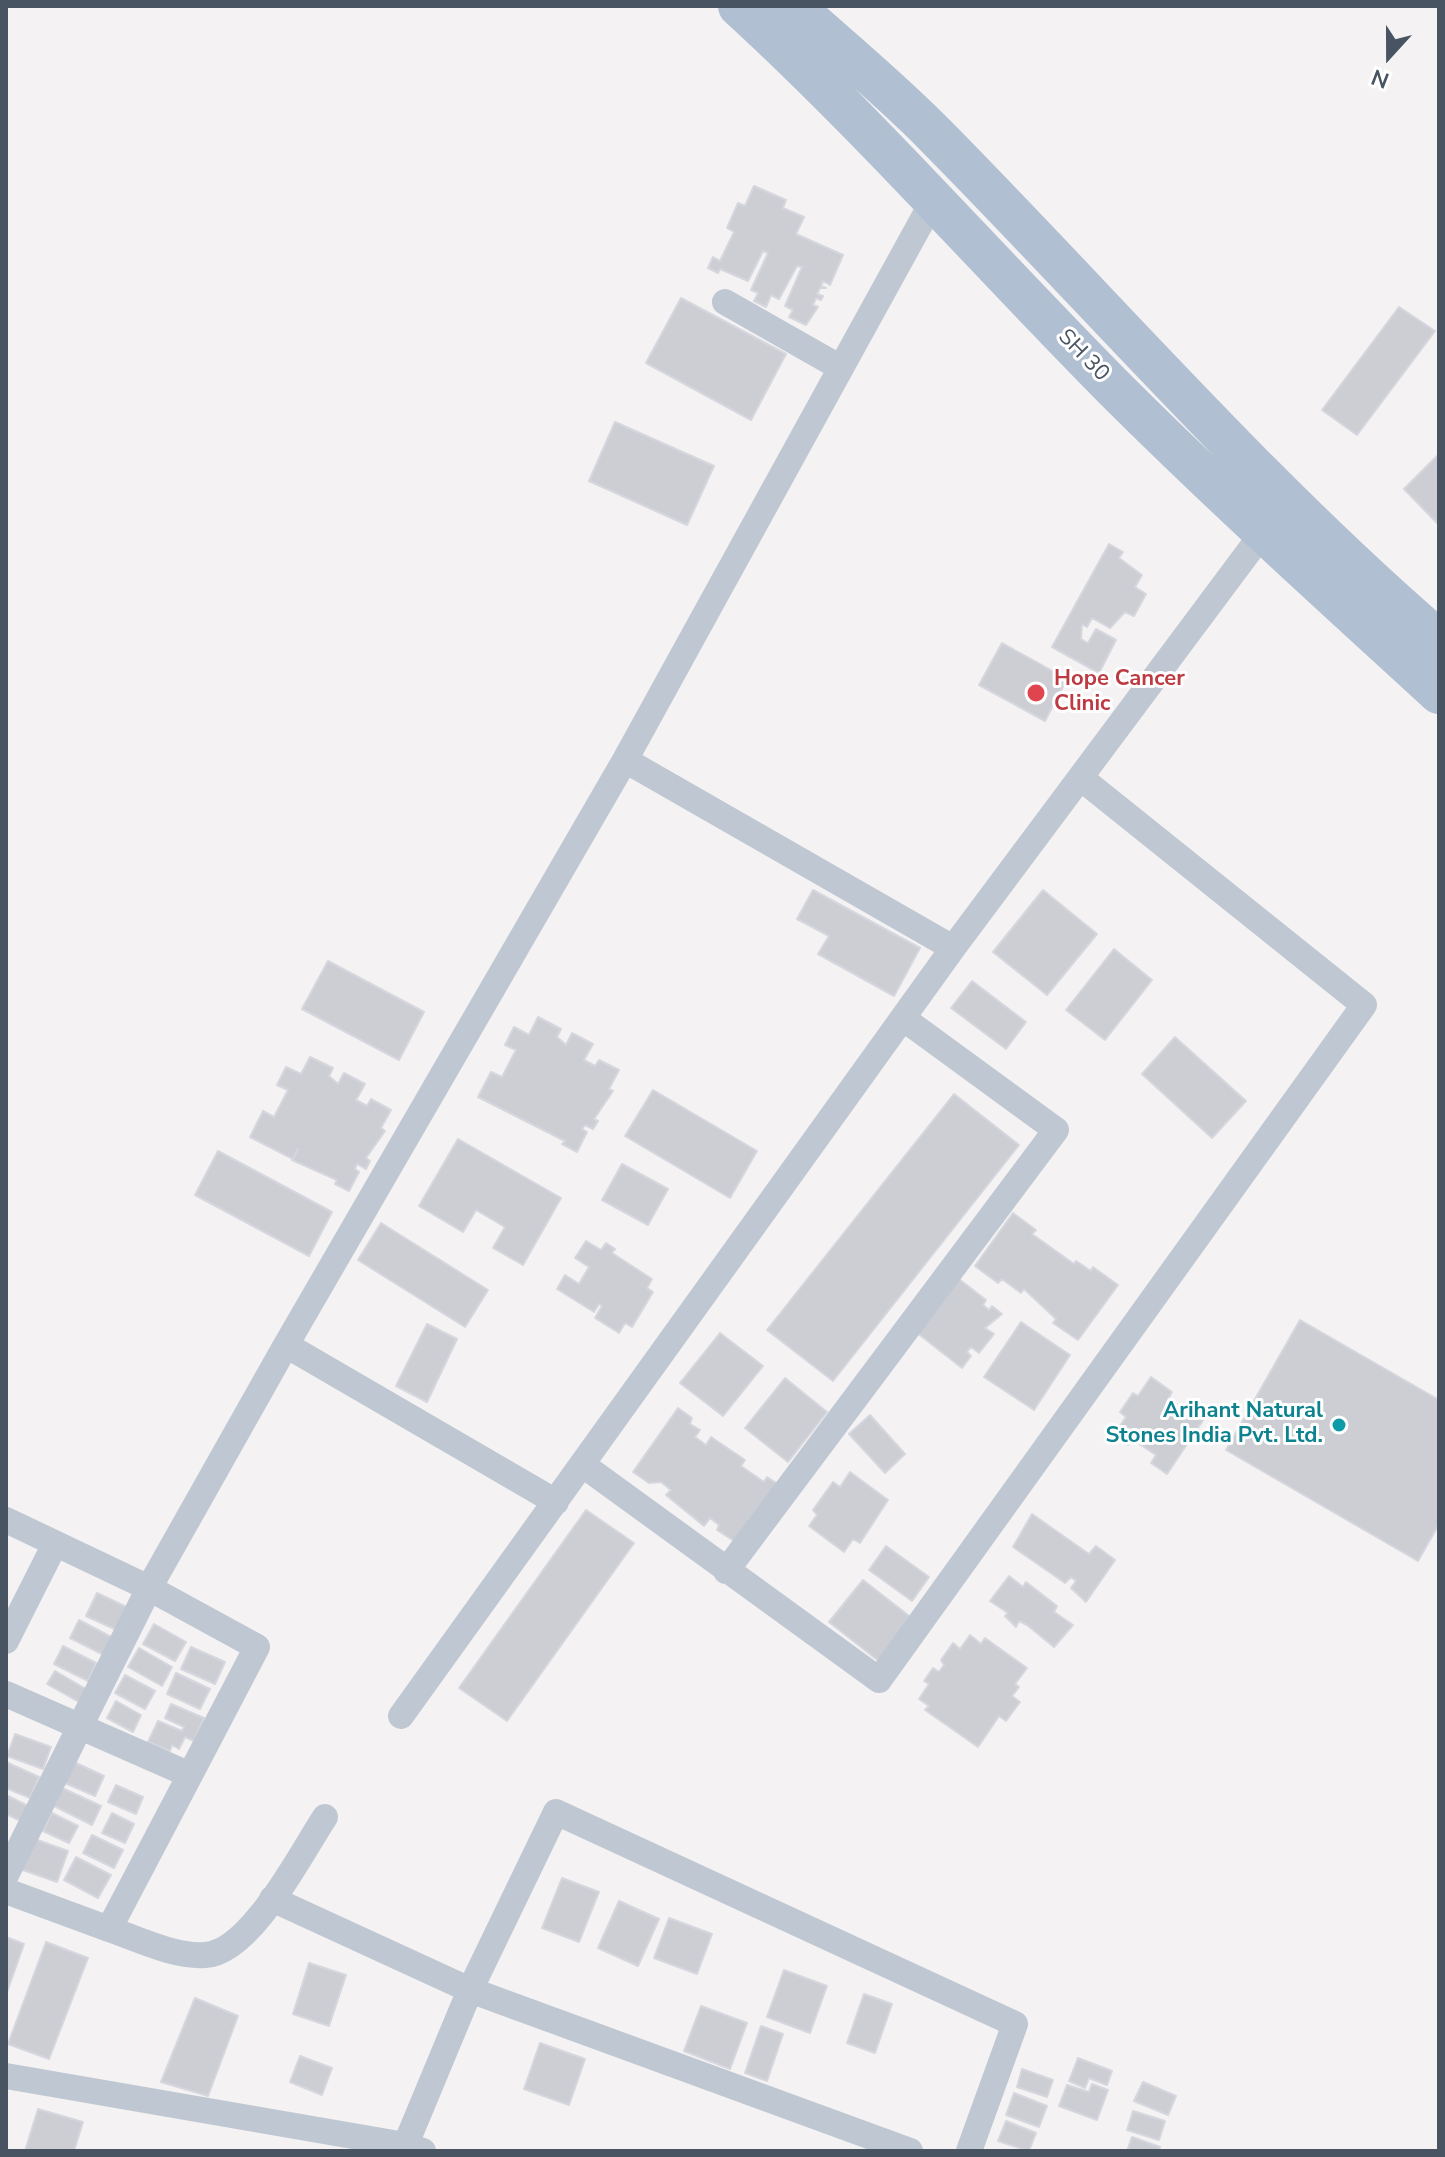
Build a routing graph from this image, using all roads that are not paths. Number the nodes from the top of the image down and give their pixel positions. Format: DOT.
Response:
graph roads {
  1 [pos="739,6"];
  2 [pos="793,6"];
  3 [pos="843,76"];
  4 [pos="934,199"];
  5 [pos="725,302"];
  6 [pos="841,368"];
  7 [pos="1262,534"];
  8 [pos="1439,641"];
  9 [pos="1439,693"];
  10 [pos="625,760"];
  11 [pos="1082,779"];
  12 [pos="953,948"];
  13 [pos="904,1019"];
  14 [pos="286,1345"];
  15 [pos="583,1465"];
  16 [pos="556,1502"];
  17 [pos="6,1520"];
  18 [pos="55,1544"];
  19 [pos="726,1571"];
  20 [pos="149,1588"];
  21 [pos="6,1641"];
  22 [pos="6,1694"];
  23 [pos="401,1716"];
  24 [pos="81,1727"];
  25 [pos="190,1775"];
  26 [pos="325,1817"];
  27 [pos="6,1875"];
  28 [pos="6,1891"];
  29 [pos="272,1899"];
  30 [pos="109,1929"];
  31 [pos="470,1990"];
  32 [pos="6,2076"];
  33 [pos="410,2149"];
  34 [pos="910,2151"];
  35 [pos="969,2151"];
  1 -- 3 [label="main road, SH 30"];
  2 -- 3 [label="main road, SH 30"];
  3 -- 4 [label="main road, SH 30"];
  3 -- 8 [label="main road, SH 30"];
  4 -- 6 [label="street"];
  4 -- 7 [label="main road, SH 30"];
  5 -- 6 [label="street"];
  6 -- 10 [label="street"];
  7 -- 9 [label="main road, SH 30"];
  7 -- 11 [label="street"];
  10 -- 12 [label="street"];
  10 -- 14 [label="street"];
  11 -- 12 [label="street"];
  11 -- 19 [label="street"];
  12 -- 13 [label="street"];
  13 -- 15 [label="street"];
  13 -- 19 [label="street"];
  14 -- 16 [label="street"];
  14 -- 20 [label="street"];
  15 -- 16 [label="street"];
  15 -- 19 [label="street"];
  16 -- 23 [label="street"];
  17 -- 18 [label="street"];
  18 -- 20 [label="street"];
  18 -- 21 [label="street"];
  20 -- 24 [label="street"];
  20 -- 25 [label="street"];
  22 -- 24 [label="street"];
  24 -- 25 [label="street"];
  24 -- 27 [label="street"];
  25 -- 30 [label="street"];
  26 -- 29 [label="street"];
  28 -- 30 [label="street"];
  29 -- 30 [label="street"];
  29 -- 31 [label="street"];
  31 -- 33 [label="street"];
  31 -- 34 [label="street"];
  31 -- 35 [label="street"];
  32 -- 33 [label="street"];
}
